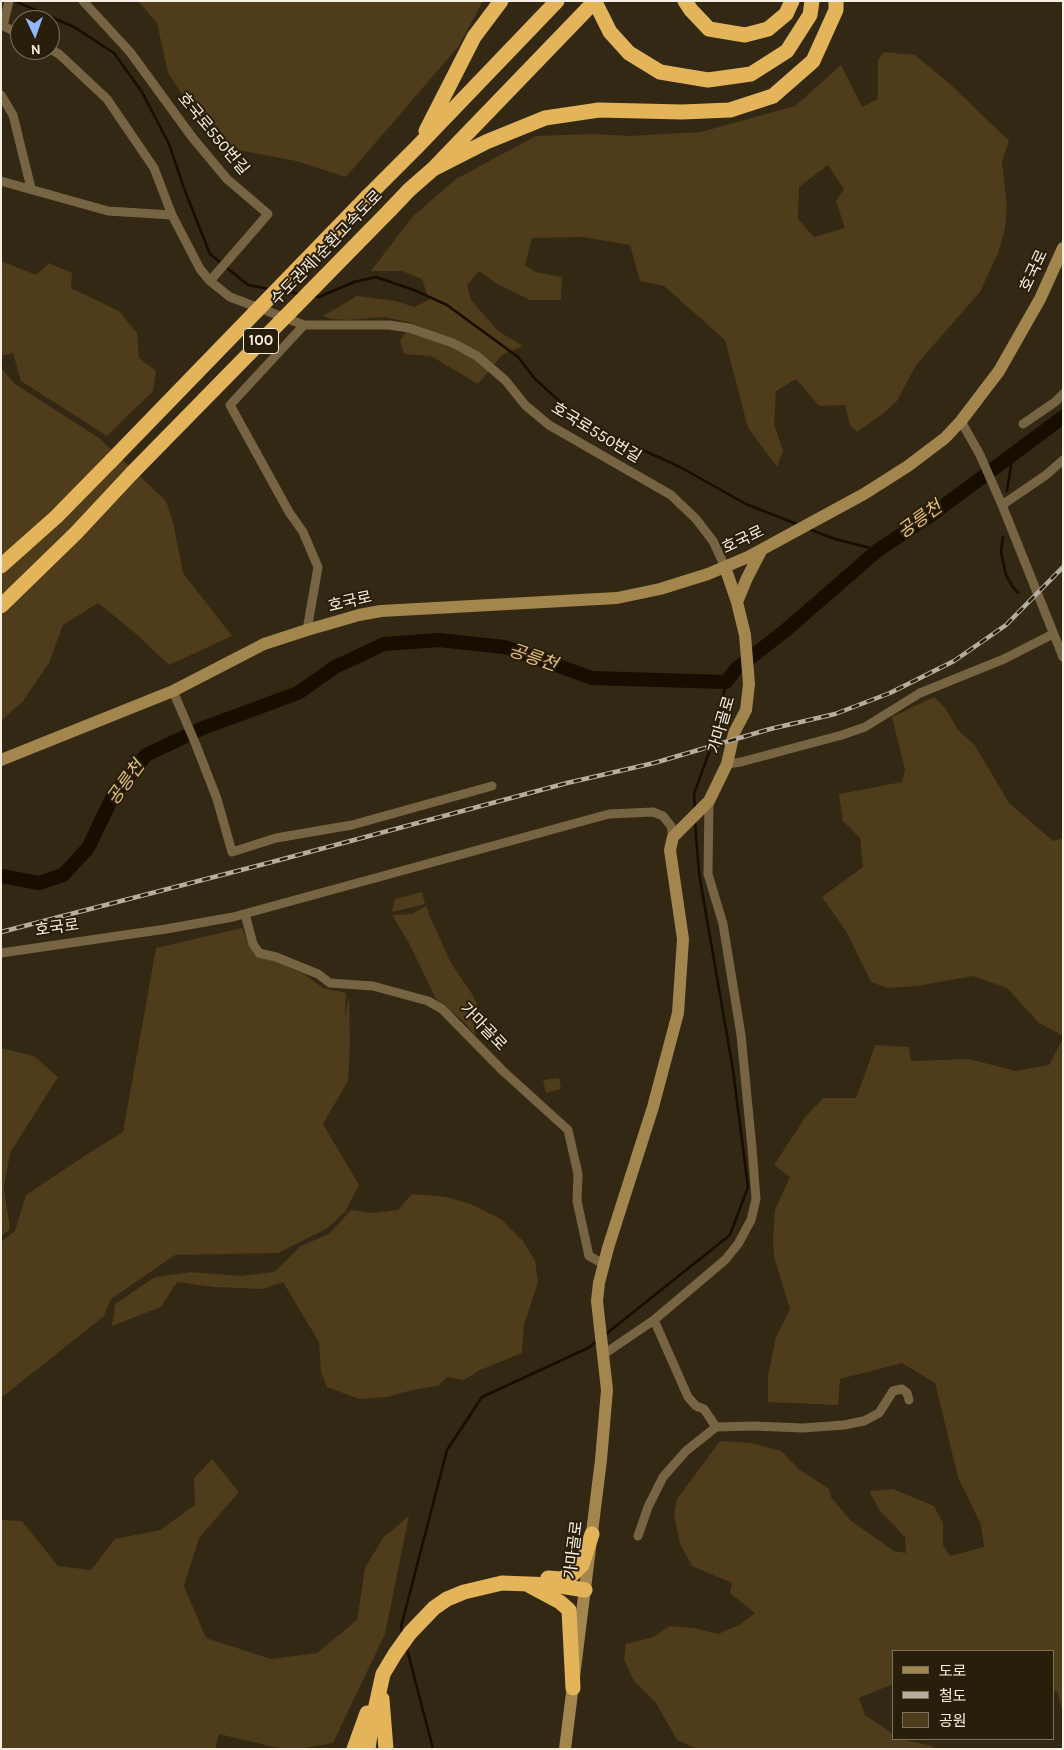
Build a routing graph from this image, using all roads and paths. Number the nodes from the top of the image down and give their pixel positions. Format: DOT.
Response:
graph roads {
  1 [pos="9,1"];
  2 [pos="83,1"];
  3 [pos="501,1"];
  4 [pos="557,1"];
  5 [pos="685,1"];
  6 [pos="792,1"];
  7 [pos="812,1"];
  8 [pos="836,1"];
  9 [pos="596,4"];
  10 [pos="3,23"];
  11 [pos="60,55"];
  12 [pos="1,95"];
  13 [pos="417,147"];
  14 [pos="433,169"];
  15 [pos="1,181"];
  16 [pos="31,188"];
  17 [pos="172,215"];
  18 [pos="1063,248"];
  19 [pos="210,282"];
  20 [pos="304,325"];
  21 [pos="1063,394"];
  22 [pos="961,421"];
  23 [pos="1023,424"];
  24 [pos="1063,460"];
  25 [pos="1002,505"];
  26 [pos="761,550"];
  27 [pos="1,566"];
  28 [pos="726,567"];
  29 [pos="737,602"];
  30 [pos="1,606"];
  31 [pos="307,630"];
  32 [pos="1053,634"];
  33 [pos="1063,657"];
  34 [pos="173,691"];
  35 [pos="1,760"];
  36 [pos="727,764"];
  37 [pos="492,786"];
  38 [pos="709,801"];
  39 [pos="676,835"];
  40 [pos="244,914"];
  41 [pos="1,953"];
  42 [pos="604,1264"];
  43 [pos="654,1320"];
  44 [pos="604,1354"];
  45 [pos="909,1400"];
  46 [pos="716,1427"];
  47 [pos="592,1534"];
  48 [pos="638,1536"];
  49 [pos="522,1582"];
  50 [pos="585,1590"];
  51 [pos="381,1685"];
  52 [pos="573,1688"];
  53 [pos="354,1749"];
  54 [pos="368,1749"];
  55 [pos="374,1749"];
  56 [pos="386,1749"];
  57 [pos="565,1749"];
  1 -- 10 [label="street"];
  2 -- 19 [label="street, 호국로550번길"];
  3 -- 13 [label="highway"];
  4 -- 13 [label="highway, 수도권제1순환고속도로 / 100"];
  5 -- 6 [label="highway"];
  7 -- 9 [label="highway"];
  8 -- 14 [label="highway"];
  9 -- 14 [label="highway, 수도권제1순환고속도로 / 100"];
  11 -- 17 [label="street, 호국로550번길"];
  12 -- 16 [label="street"];
  13 -- 27 [label="highway, 수도권제1순환고속도로 / 100, bridge"];
  14 -- 30 [label="highway, 수도권제1순환고속도로 / 100, bridge"];
  15 -- 16 [label="street"];
  16 -- 17 [label="street"];
  17 -- 19 [label="street, 호국로550번길"];
  18 -- 22 [label="main road, 호국로"];
  19 -- 20 [label="street, 호국로550번길"];
  20 -- 28 [label="street, 호국로550번길"];
  20 -- 31 [label="street, 호국로"];
  21 -- 23 [label="street"];
  22 -- 25 [label="street"];
  22 -- 26 [label="main road, 호국로"];
  24 -- 25 [label="street"];
  25 -- 32 [label="street"];
  26 -- 28 [label="main road, 호국로"];
  26 -- 29 [label="main road"];
  28 -- 29 [label="main road"];
  28 -- 31 [label="main road, 호국로"];
  29 -- 36 [label="main road, 가마골로"];
  31 -- 34 [label="main road, 호국로"];
  32 -- 33 [label="street"];
  32 -- 36 [label="street"];
  34 -- 35 [label="main road, 호국로"];
  34 -- 37 [label="street"];
  36 -- 38 [label="main road, 가마골로"];
  38 -- 39 [label="main road, 가마골로"];
  38 -- 43 [label="street"];
  39 -- 40 [label="street"];
  39 -- 42 [label="main road"];
  40 -- 41 [label="street, 호국로"];
  40 -- 42 [label="street, 가마골로"];
  42 -- 44 [label="main road, 가마골로"];
  43 -- 44 [label="street"];
  43 -- 46 [label="street"];
  44 -- 47 [label="main road, 가마골로"];
  45 -- 46 [label="street"];
  46 -- 48 [label="street"];
  47 -- 49 [label="highway"];
  47 -- 50 [label="main road, 가마골로"];
  49 -- 50 [label="highway"];
  49 -- 51 [label="highway"];
  49 -- 52 [label="highway"];
  50 -- 52 [label="main road, 가마골로"];
  51 -- 53 [label="highway"];
  51 -- 54 [label="highway"];
  51 -- 55 [label="highway"];
  51 -- 56 [label="highway"];
  52 -- 57 [label="main road, 가마골로"];
}
